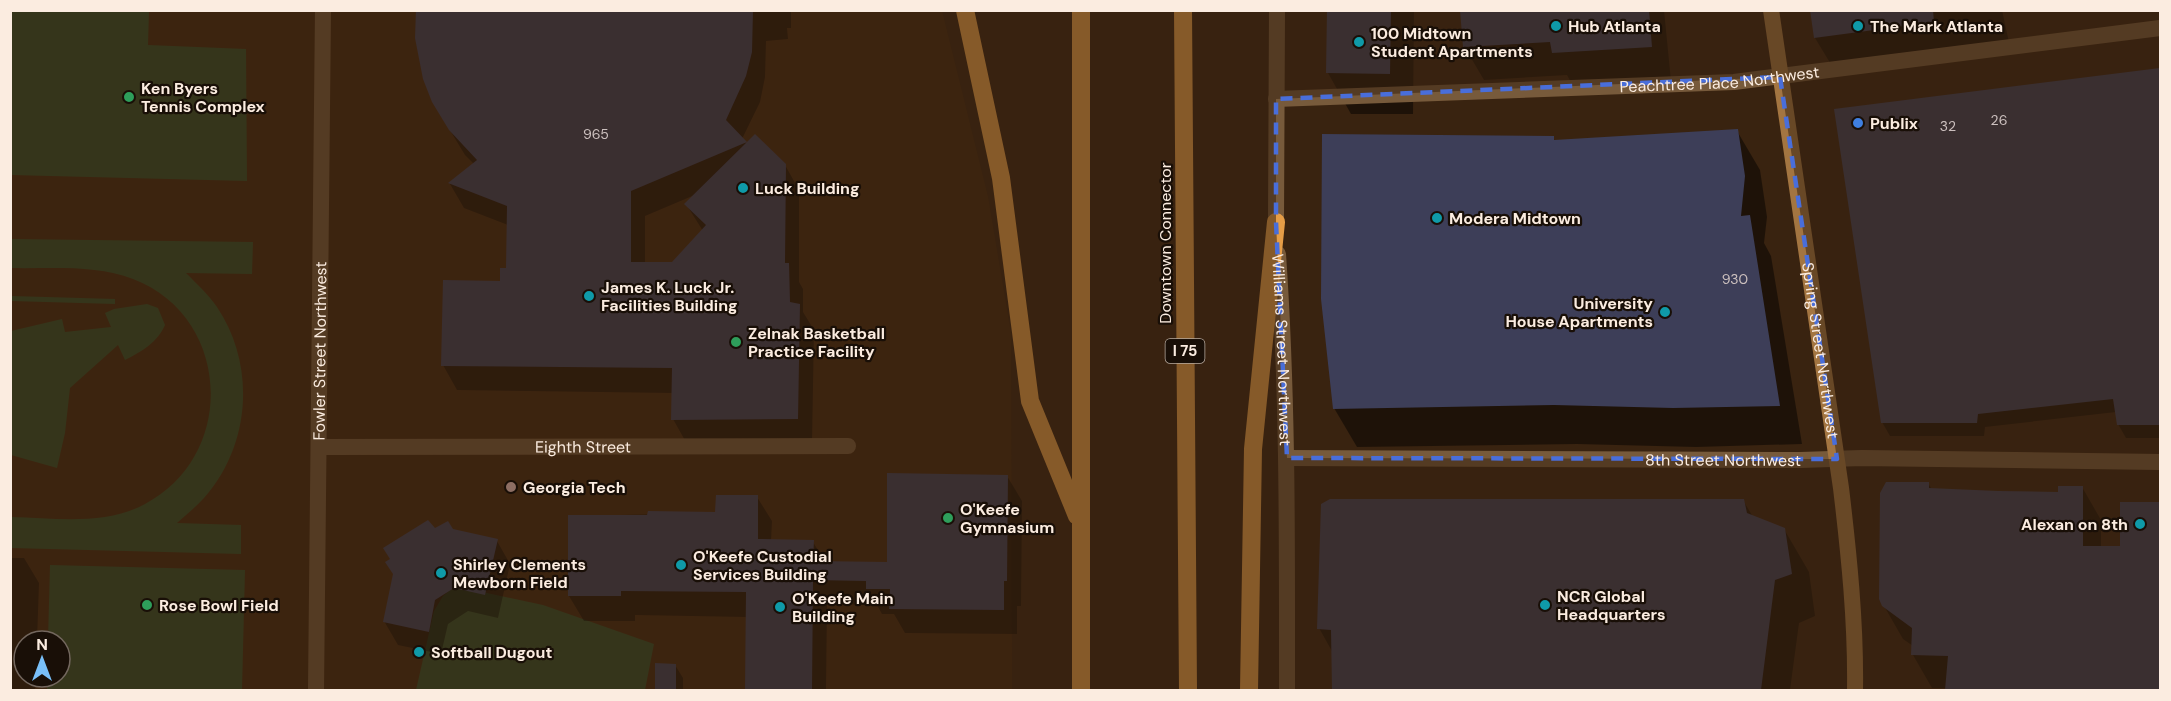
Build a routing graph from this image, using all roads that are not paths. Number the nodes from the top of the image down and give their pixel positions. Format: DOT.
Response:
graph roads {
  1 [pos="324,10"];
  2 [pos="965,10"];
  3 [pos="1081,10"];
  4 [pos="1183,10"];
  5 [pos="1277,10"];
  6 [pos="1771,10"];
  7 [pos="2160,28"];
  8 [pos="1780,77"];
  9 [pos="1276,99"];
  10 [pos="1276,222"];
  11 [pos="848,446"];
  12 [pos="319,447"];
  13 [pos="1287,458"];
  14 [pos="1837,459"];
  15 [pos="2160,462"];
  16 [pos="1081,526"];
  17 [pos="316,690"];
  18 [pos="1082,690"];
  19 [pos="1188,690"];
  20 [pos="1249,690"];
  21 [pos="1287,690"];
  22 [pos="1855,690"];
  1 -- 12 [label="street, Fowler Street Northwest"];
  2 -- 16 [label="highway"];
  3 -- 16 [label="highway"];
  4 -- 19 [label="highway, Downtown Connector / I 75"];
  5 -- 9 [label="street, Williams Street Northwest"];
  6 -- 8 [label="main road, Spring Street Northwest"];
  7 -- 8 [label="street, Peachtree Place Northwest"];
  8 -- 9 [label="street, Peachtree Place Northwest"];
  8 -- 14 [label="main road, Spring Street Northwest"];
  9 -- 10 [label="street, Williams Street Northwest"];
  10 -- 13 [label="street, Williams Street Northwest"];
  10 -- 20 [label="highway"];
  11 -- 12 [label="street, Eighth Street"];
  12 -- 17 [label="street, Fowler Street Northwest"];
  13 -- 14 [label="street, 8th Street Northwest"];
  13 -- 21 [label="street, Williams Street Northwest"];
  14 -- 15 [label="street, 8th Street Northwest"];
  14 -- 22 [label="main road, Spring Street Northwest"];
  16 -- 18 [label="highway"];
}
